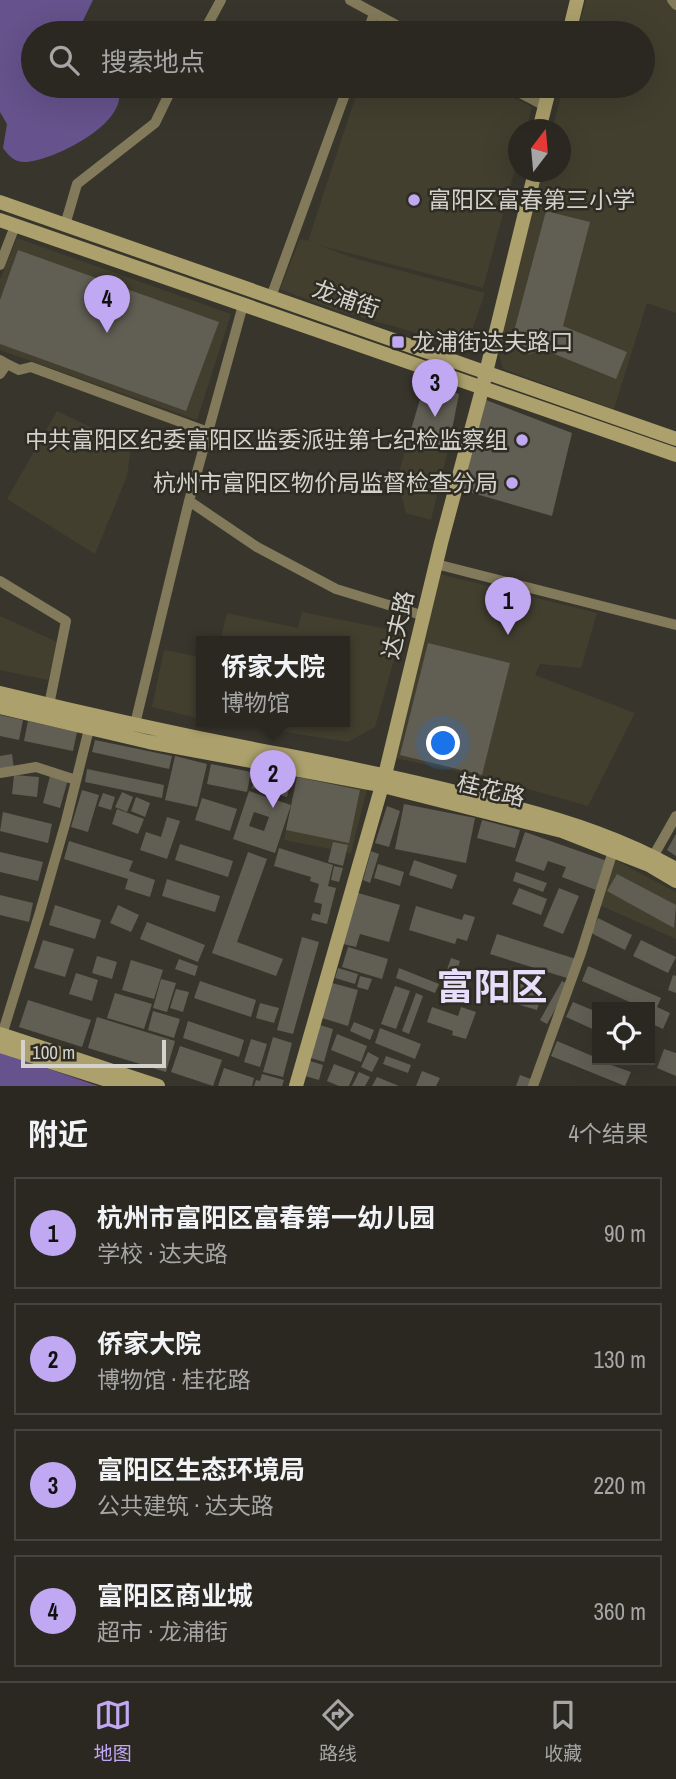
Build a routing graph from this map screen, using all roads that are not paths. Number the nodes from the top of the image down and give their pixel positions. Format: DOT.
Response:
graph roads {
  1 [pos="221,0"];
  2 [pos="350,0"];
  3 [pos="572,0"];
  4 [pos="577,0"];
  5 [pos="672,0"];
  6 [pos="676,5"];
  7 [pos="371,8"];
  8 [pos="210,21"];
  9 [pos="392,21"];
  10 [pos="566,21"];
  11 [pos="572,21"];
  12 [pos="167,98"];
  13 [pos="344,98"];
  14 [pos="530,98"];
  15 [pos="547,98"];
  16 [pos="553,98"];
  17 [pos="545,106"];
  18 [pos="542,119"];
  19 [pos="548,119"];
  20 [pos="526,182"];
  21 [pos="532,182"];
  22 [pos="0,202"];
  23 [pos="0,220"];
  24 [pos="65,225"];
  25 [pos="15,226"];
  26 [pos="0,265"];
  27 [pos="271,297"];
  28 [pos="243,305"];
  29 [pos="4,362"];
  30 [pos="482,371"];
  31 [pos="0,374"];
  32 [pos="478,386"];
  33 [pos="208,432"];
  34 [pos="676,439"];
  35 [pos="676,454"];
  36 [pos="189,501"];
  37 [pos="436,564"];
  38 [pos="0,581"];
  39 [pos="418,614"];
  40 [pos="676,625"];
  41 [pos="0,692"];
  42 [pos="49,705"];
  43 [pos="0,707"];
  44 [pos="135,724"];
  45 [pos="89,729"];
  46 [pos="0,773"];
  47 [pos="380,779"];
  48 [pos="76,780"];
  49 [pos="676,816"];
  50 [pos="614,851"];
  51 [pos="651,861"];
  52 [pos="676,869"];
  53 [pos="676,881"];
  54 [pos="0,1039"];
  55 [pos="126,1086"];
  56 [pos="158,1086"];
  57 [pos="290,1086"];
  58 [pos="296,1086"];
  59 [pos="533,1086"];
  1 -- 8 [label="street"];
  2 -- 7 [label="street"];
  3 -- 10 [label="main road"];
  4 -- 11 [label="main road"];
  5 -- 6 [label="street"];
  7 -- 9 [label="street"];
  12 -- 24 [label="street"];
  13 -- 27 [label="street"];
  14 -- 17 [label="street"];
  15 -- 17 [label="main road"];
  16 -- 19 [label="main road"];
  17 -- 18 [label="main road"];
  20 -- 30 [label="main road, 达夫路"];
  21 -- 30 [label="main road, 达夫路"];
  22 -- 24 [label="main road, 龙浦街"];
  23 -- 25 [label="main road, 龙浦街"];
  24 -- 27 [label="main road, 龙浦街"];
  25 -- 26 [label="street"];
  25 -- 28 [label="main road, 龙浦街"];
  27 -- 30 [label="main road, 龙浦街"];
  28 -- 32 [label="main road, 龙浦街"];
  28 -- 33 [label="street"];
  29 -- 31 [label="street"];
  29 -- 33 [label="street"];
  30 -- 32 [label="main road, 达夫路"];
  30 -- 34 [label="main road, 龙浦街"];
  32 -- 35 [label="main road, 龙浦街"];
  32 -- 37 [label="main road, 达夫路"];
  32 -- 39 [label="main road, 达夫路"];
  33 -- 36 [label="street"];
  36 -- 39 [label="street"];
  36 -- 44 [label="street"];
  37 -- 40 [label="street"];
  37 -- 47 [label="main road, 达夫路"];
  38 -- 42 [label="street"];
  39 -- 47 [label="main road, 达夫路"];
  41 -- 42 [label="main road"];
  42 -- 44 [label="main road"];
  43 -- 45 [label="main road, 桂花路"];
  44 -- 47 [label="main road"];
  45 -- 47 [label="main road, 桂花路"];
  45 -- 48 [label="street"];
  46 -- 48 [label="street"];
  47 -- 50 [label="main road, 桂花路"];
  47 -- 51 [label="main road"];
  47 -- 57 [label="main road, 达夫路"];
  47 -- 58 [label="main road, 达夫路"];
  48 -- 54 [label="street"];
  49 -- 51 [label="street"];
  50 -- 51 [label="main road, 桂花路"];
  50 -- 59 [label="street"];
  51 -- 52 [label="main road"];
  51 -- 53 [label="main road, 桂花路"];
  54 -- 55 [label="main road"];
  54 -- 56 [label="main road"];
}
